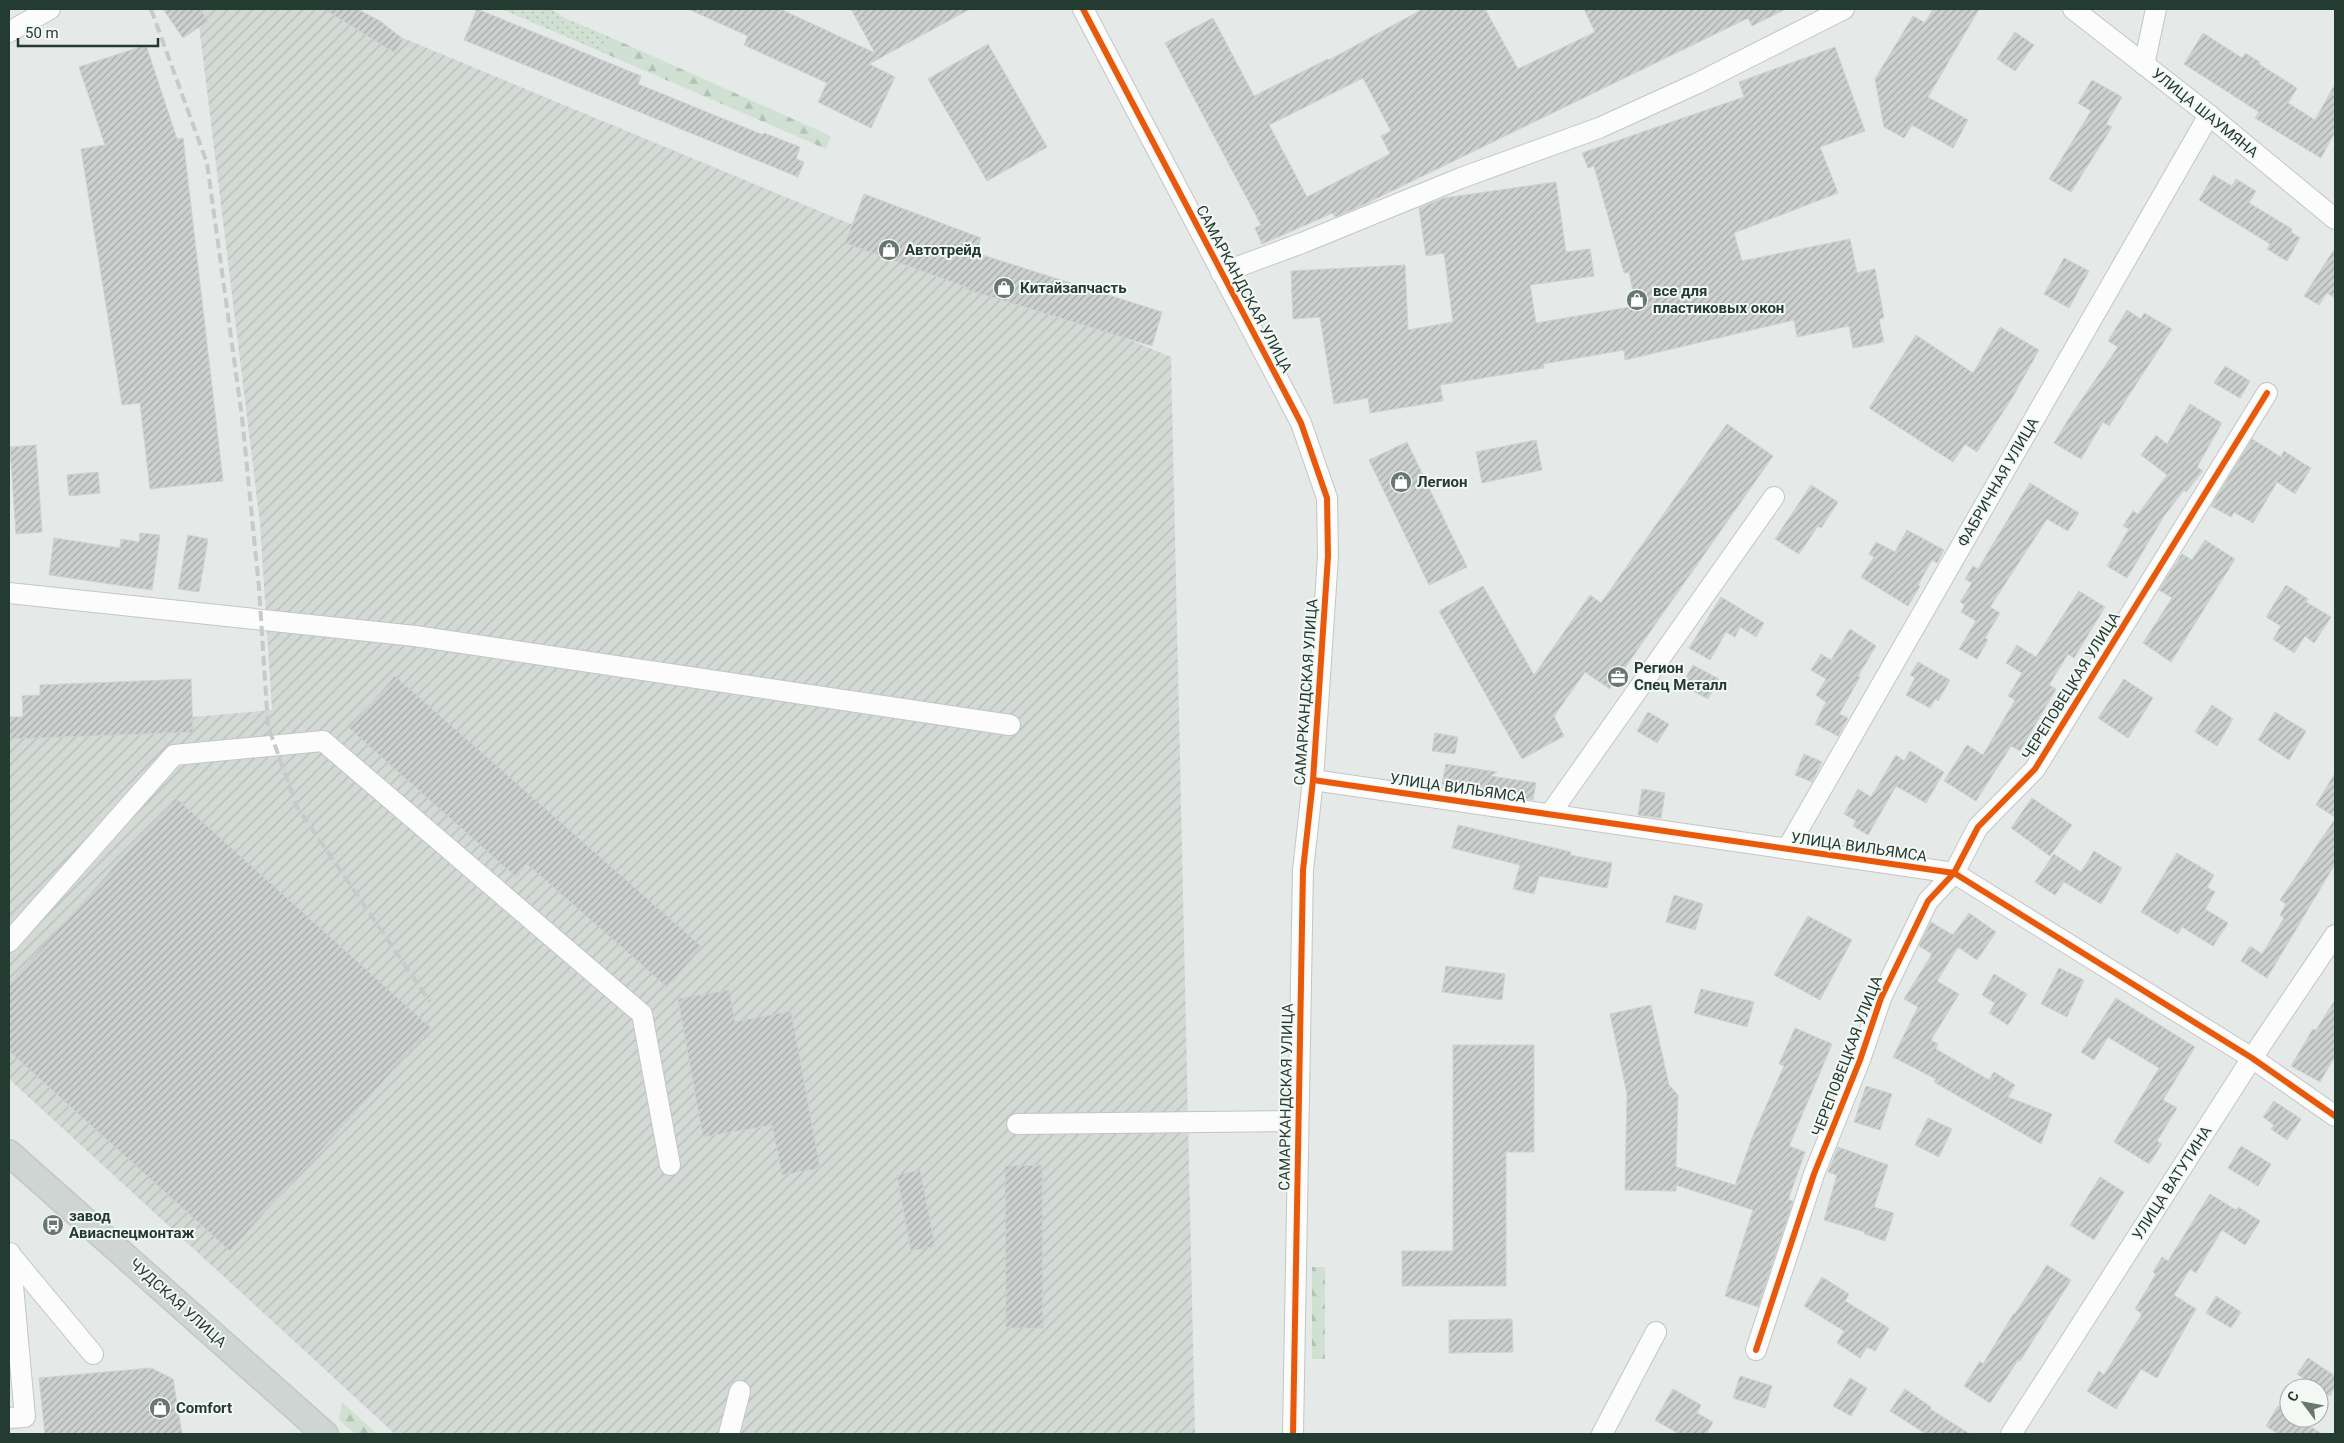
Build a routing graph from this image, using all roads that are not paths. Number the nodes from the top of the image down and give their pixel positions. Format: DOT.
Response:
graph roads {
  1 [pos="50,9"];
  2 [pos="1084,9"];
  3 [pos="1844,9"];
  4 [pos="2073,9"];
  5 [pos="2156,9"];
  6 [pos="9,32"];
  7 [pos="2144,65"];
  8 [pos="2209,116"];
  9 [pos="2335,219"];
  10 [pos="1221,273"];
  11 [pos="2267,393"];
  12 [pos="1774,497"];
  13 [pos="9,592"];
  14 [pos="1010,725"];
  15 [pos="1313,780"];
  16 [pos="1550,814"];
  17 [pos="1787,849"];
  18 [pos="1954,873"];
  19 [pos="2335,935"];
  20 [pos="9,942"];
  21 [pos="2252,1058"];
  22 [pos="2335,1116"];
  23 [pos="1298,1121"];
  24 [pos="1016,1124"];
  25 [pos="9,1152"];
  26 [pos="670,1165"];
  27 [pos="10,1253"];
  28 [pos="1656,1332"];
  29 [pos="1756,1350"];
  30 [pos="93,1354"];
  31 [pos="740,1391"];
  32 [pos="9,1418"];
  33 [pos="311,1429"];
  34 [pos="729,1434"];
  35 [pos="1293,1434"];
  36 [pos="1602,1434"];
  37 [pos="2012,1434"];
  1 -- 6 [label="street"];
  2 -- 10 [label="street, САМАРКАНДСКАЯ УЛИЦА"];
  3 -- 10 [label="street"];
  4 -- 7 [label="street, УЛИЦА ШАУМЯНА"];
  5 -- 7 [label="street"];
  7 -- 8 [label="street, УЛИЦА ШАУМЯНА"];
  8 -- 9 [label="street, УЛИЦА ШАУМЯНА"];
  8 -- 17 [label="street, ФАБРИЧНАЯ УЛИЦА"];
  10 -- 15 [label="street, САМАРКАНДСКАЯ УЛИЦА"];
  11 -- 18 [label="street, ЧЕРЕПОВЕЦКАЯ УЛИЦА"];
  12 -- 16 [label="street"];
  13 -- 14 [label="street"];
  15 -- 16 [label="street, УЛИЦА ВИЛЬЯМСА"];
  15 -- 23 [label="street, САМАРКАНДСКАЯ УЛИЦА"];
  16 -- 17 [label="street, УЛИЦА ВИЛЬЯМСА"];
  17 -- 18 [label="street, УЛИЦА ВИЛЬЯМСА"];
  18 -- 21 [label="street, УЛИЦА ВИЛЬЯМСА"];
  18 -- 29 [label="street, ЧЕРЕПОВЕЦКАЯ УЛИЦА"];
  19 -- 21 [label="street, УЛИЦА ВАТУТИНА"];
  20 -- 26 [label="street"];
  21 -- 22 [label="street, УЛИЦА ВИЛЬЯМСА"];
  21 -- 37 [label="street, УЛИЦА ВАТУТИНА"];
  23 -- 24 [label="street"];
  23 -- 35 [label="street, САМАРКАНДСКАЯ УЛИЦА"];
  25 -- 33 [label="main road, ЧУДСКАЯ УЛИЦА"];
  27 -- 30 [label="street"];
  27 -- 32 [label="street"];
  28 -- 36 [label="street"];
  31 -- 34 [label="street"];
}
